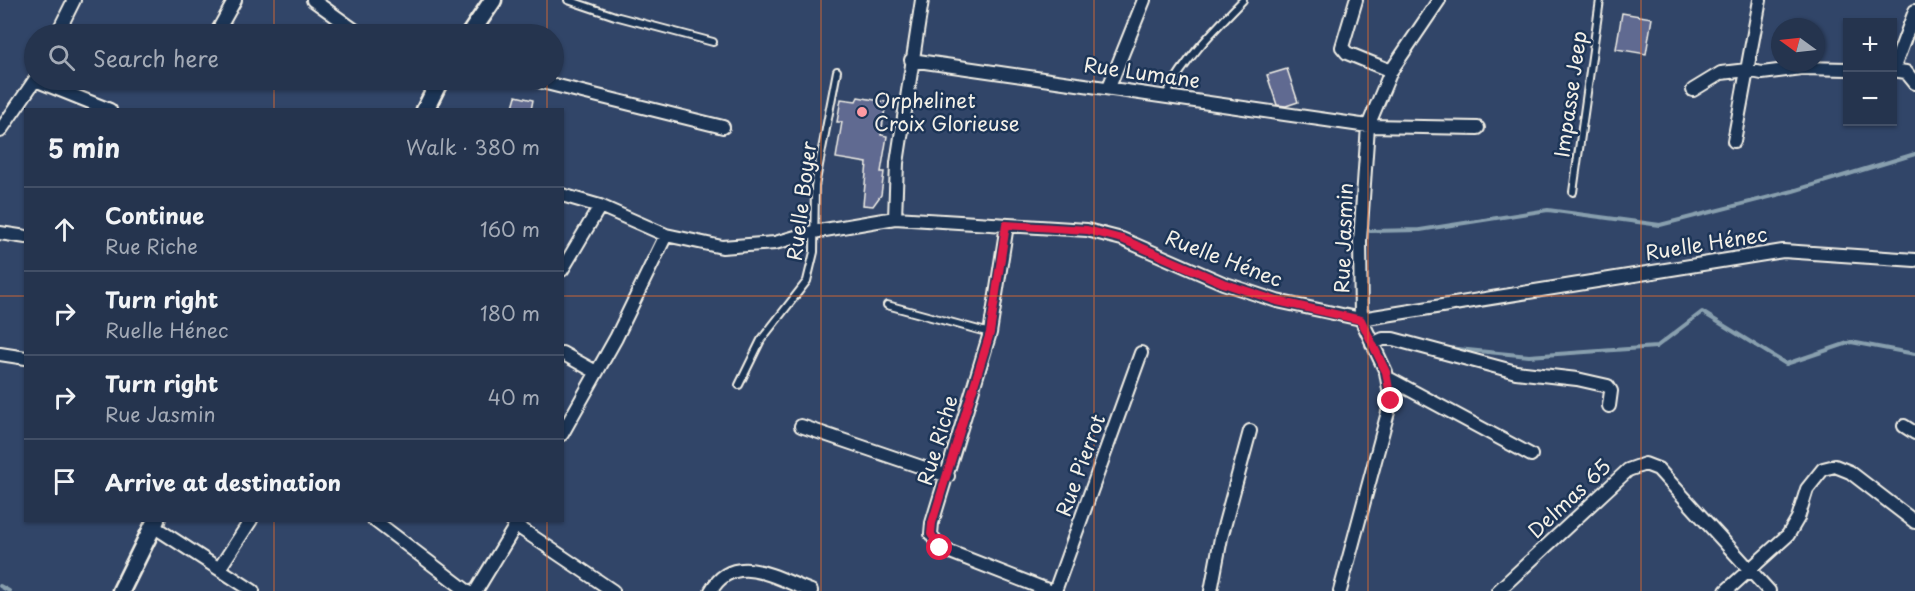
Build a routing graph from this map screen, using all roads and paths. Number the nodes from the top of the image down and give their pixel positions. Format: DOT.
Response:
graph roads {
  1 [pos="74,0"];
  2 [pos="235,0"];
  3 [pos="313,0"];
  4 [pos="568,0"];
  5 [pos="922,0"];
  6 [pos="1144,0"];
  7 [pos="1243,0"];
  8 [pos="1356,0"];
  9 [pos="1439,0"];
  10 [pos="1600,0"];
  11 [pos="1760,0"];
  12 [pos="489,2"];
  13 [pos="1915,11"];
  14 [pos="62,24"];
  15 [pos="222,24"];
  16 [pos="346,24"];
  17 [pos="476,24"];
  18 [pos="712,42"];
  19 [pos="1897,59"];
  20 [pos="911,60"];
  21 [pos="1843,69"];
  22 [pos="1747,70"];
  23 [pos="837,71"];
  24 [pos="1391,71"];
  25 [pos="1897,71"];
  26 [pos="1915,83"];
  27 [pos="564,87"];
  28 [pos="1109,87"];
  29 [pos="28,90"];
  30 [pos="60,90"];
  31 [pos="430,90"];
  32 [pos="1693,90"];
  33 [pos="1166,95"];
  34 [pos="105,108"];
  35 [pos="426,108"];
  36 [pos="1368,126"];
  37 [pos="723,127"];
  38 [pos="1478,128"];
  39 [pos="0,131"];
  40 [pos="1734,141"];
  41 [pos="1573,192"];
  42 [pos="564,196"];
  43 [pos="600,206"];
  44 [pos="896,218"];
  45 [pos="1006,225"];
  46 [pos="813,232"];
  47 [pos="0,233"];
  48 [pos="666,235"];
  49 [pos="24,237"];
  50 [pos="1915,260"];
  51 [pos="564,267"];
  52 [pos="887,305"];
  53 [pos="1361,320"];
  54 [pos="990,333"];
  55 [pos="1372,344"];
  56 [pos="1141,352"];
  57 [pos="0,354"];
  58 [pos="564,354"];
  59 [pos="24,358"];
  60 [pos="596,372"];
  61 [pos="1388,378"];
  62 [pos="739,386"];
  63 [pos="1609,406"];
  64 [pos="801,426"];
  65 [pos="564,430"];
  66 [pos="1251,431"];
  67 [pos="1531,455"];
  68 [pos="948,476"];
  69 [pos="250,522"];
  70 [pos="377,522"];
  71 [pos="1915,522"];
  72 [pos="154,523"];
  73 [pos="518,523"];
  74 [pos="219,569"];
  75 [pos="1749,571"];
  76 [pos="121,591"];
  77 [pos="253,591"];
  78 [pos="467,591"];
  79 [pos="476,591"];
  80 [pos="612,591"];
  81 [pos="711,591"];
  82 [pos="811,591"];
  83 [pos="1050,591"];
  84 [pos="1055,591"];
  85 [pos="1211,591"];
  86 [pos="1340,591"];
  87 [pos="1498,591"];
  88 [pos="1726,591"];
  89 [pos="1769,591"];
  1 -- 14 [label="street"];
  2 -- 15 [label="street"];
  3 -- 16 [label="street"];
  4 -- 18 [label="lane"];
  5 -- 20 [label="street"];
  6 -- 28 [label="street"];
  7 -- 33 [label="lane"];
  8 -- 24 [label="street"];
  9 -- 24 [label="street, Rue Jasmin"];
  10 -- 41 [label="lane, Impasse Jeep"];
  11 -- 22 [label="street"];
  12 -- 17 [label="street"];
  13 -- 19 [label="street"];
  20 -- 28 [label="street, Rue Lumane"];
  20 -- 44 [label="street"];
  21 -- 22 [label="street"];
  22 -- 32 [label="street"];
  22 -- 40 [label="street"];
  23 -- 46 [label="lane, Ruelle Boyer"];
  24 -- 36 [label="street, Rue Jasmin"];
  25 -- 26 [label="street"];
  27 -- 37 [label="street"];
  28 -- 33 [label="street, Rue Lumane"];
  29 -- 39 [label="street"];
  30 -- 34 [label="street"];
  31 -- 35 [label="street"];
  33 -- 36 [label="street, Rue Lumane"];
  36 -- 38 [label="street, Rue Lumane"];
  36 -- 53 [label="street, Rue Jasmin"];
  42 -- 43 [label="street, Ruelle Hénec"];
  43 -- 48 [label="street, Ruelle Hénec"];
  43 -- 51 [label="street"];
  44 -- 45 [label="street, Ruelle Hénec"];
  44 -- 46 [label="street, Ruelle Hénec"];
  45 -- 53 [label="street, Ruelle Hénec"];
  45 -- 54 [label="street, Rue Riche"];
  46 -- 48 [label="street, Ruelle Hénec"];
  46 -- 62 [label="lane, Ruelle Boyer"];
  47 -- 49 [label="street"];
  48 -- 60 [label="street"];
  50 -- 53 [label="street, Ruelle Hénec"];
  52 -- 54 [label="lane"];
  53 -- 55 [label="street, Rue Jasmin"];
  54 -- 68 [label="street, Rue Riche"];
  55 -- 61 [label="street, Rue Jasmin"];
  55 -- 63 [label="street"];
  56 -- 84 [label="street, Rue Pierrot"];
  57 -- 59 [label="street"];
  58 -- 60 [label="street"];
  60 -- 65 [label="street"];
  61 -- 67 [label="street"];
  61 -- 86 [label="street, Rue Jasmin"];
  64 -- 68 [label="street"];
  66 -- 85 [label="street"];
  68 -- 83 [label="street, Rue Riche"];
  69 -- 74 [label="street"];
  70 -- 78 [label="street"];
  71 -- 75 [label="street"];
  72 -- 74 [label="street"];
  72 -- 76 [label="street"];
  73 -- 79 [label="street"];
  73 -- 80 [label="street"];
  74 -- 77 [label="street"];
  75 -- 87 [label="street, Delmas 65"];
  75 -- 88 [label="street"];
  75 -- 89 [label="street, Delmas 65"];
  81 -- 82 [label="street"];
}
